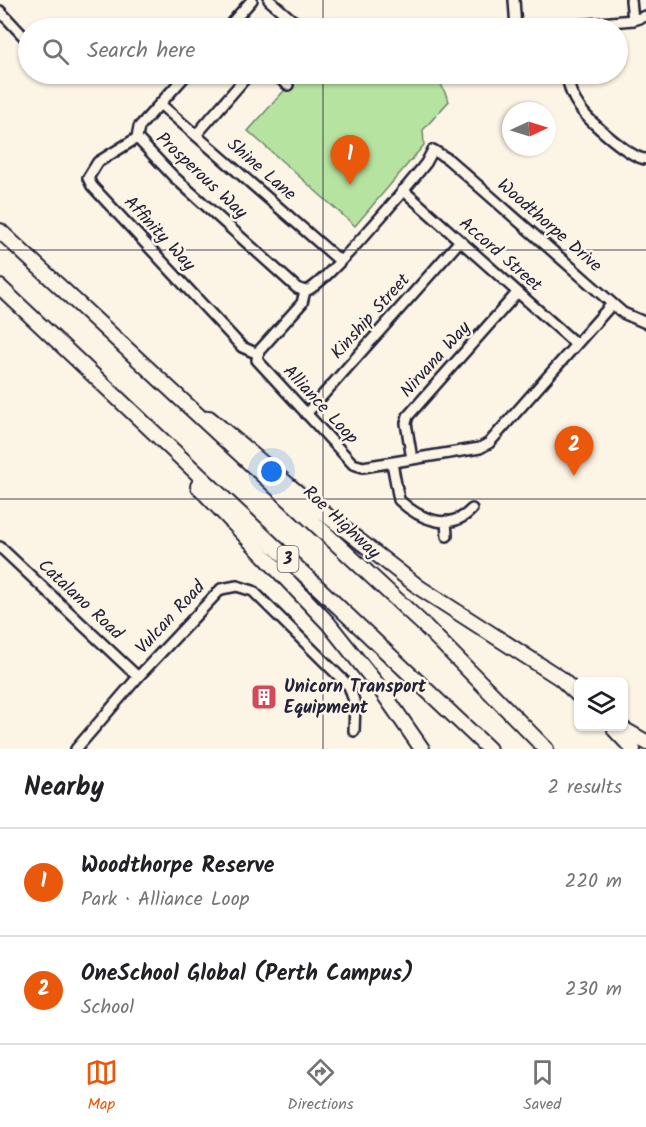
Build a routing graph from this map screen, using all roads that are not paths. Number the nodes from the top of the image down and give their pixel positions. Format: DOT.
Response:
graph roads {
  1 [pos="252,0"];
  2 [pos="269,0"];
  3 [pos="514,0"];
  4 [pos="631,0"];
  5 [pos="0,11"];
  6 [pos="646,16"];
  7 [pos="236,18"];
  8 [pos="290,18"];
  9 [pos="515,18"];
  10 [pos="633,20"];
  11 [pos="628,21"];
  12 [pos="646,23"];
  13 [pos="18,30"];
  14 [pos="178,84"];
  15 [pos="240,84"];
  16 [pos="568,84"];
  17 [pos="160,104"];
  18 [pos="196,135"];
  19 [pos="137,138"];
  20 [pos="646,159"];
  21 [pos="403,190"];
  22 [pos="0,231"];
  23 [pos="459,242"];
  24 [pos="340,261"];
  25 [pos="0,287"];
  26 [pos="305,291"];
  27 [pos="518,293"];
  28 [pos="612,304"];
  29 [pos="646,322"];
  30 [pos="576,344"];
  31 [pos="258,354"];
  32 [pos="86,369"];
  33 [pos="160,382"];
  34 [pos="306,414"];
  35 [pos="412,459"];
  36 [pos="392,463"];
  37 [pos="472,509"];
  38 [pos="446,521"];
  39 [pos="447,536"];
  40 [pos="0,547"];
  41 [pos="138,676"];
  42 [pos="574,691"];
  43 [pos="354,731"];
  44 [pos="616,731"];
  45 [pos="627,731"];
  46 [pos="646,742"];
  47 [pos="76,749"];
  48 [pos="422,749"];
  49 [pos="489,749"];
  50 [pos="546,749"];
  51 [pos="633,749"];
  1 -- 7 [label="street"];
  2 -- 8 [label="street"];
  3 -- 9 [label="street"];
  4 -- 10 [label="street"];
  5 -- 13 [label="street"];
  6 -- 10 [label="street"];
  10 -- 11 [label="street"];
  10 -- 12 [label="street"];
  14 -- 17 [label="street, Prosperous Way"];
  15 -- 18 [label="street"];
  16 -- 20 [label="street"];
  17 -- 18 [label="street, Shine Lane"];
  17 -- 19 [label="street, Prosperous Way"];
  18 -- 24 [label="street, Shine Lane"];
  19 -- 26 [label="street, Prosperous Way"];
  19 -- 31 [label="street, Affinity Way"];
  21 -- 23 [label="street, Accord Street"];
  21 -- 24 [label="street"];
  21 -- 28 [label="street, Woodthorpe Drive"];
  22 -- 33 [label="highway, Roe Highway"];
  23 -- 27 [label="street, Accord Street"];
  23 -- 34 [label="street, Kinship Street"];
  24 -- 26 [label="street"];
  25 -- 32 [label="highway, 3"];
  26 -- 31 [label="street"];
  27 -- 30 [label="street, Accord Street"];
  27 -- 35 [label="street, Nirvana Way"];
  28 -- 29 [label="street, Woodthorpe Drive"];
  28 -- 30 [label="street, Alliance Loop"];
  30 -- 35 [label="street, Alliance Loop"];
  31 -- 34 [label="street, Alliance Loop"];
  32 -- 48 [label="highway"];
  32 -- 49 [label="highway, 3"];
  33 -- 42 [label="highway"];
  33 -- 50 [label="highway, Roe Highway"];
  34 -- 36 [label="street, Alliance Loop"];
  35 -- 36 [label="street, Alliance Loop"];
  36 -- 38 [label="street"];
  37 -- 38 [label="street"];
  38 -- 39 [label="street"];
  40 -- 41 [label="street, Catalano Road"];
  41 -- 43 [label="street, Vulcan Road"];
  41 -- 47 [label="street, Vulcan Road"];
  44 -- 51 [label="highway"];
  45 -- 46 [label="highway"];
}
